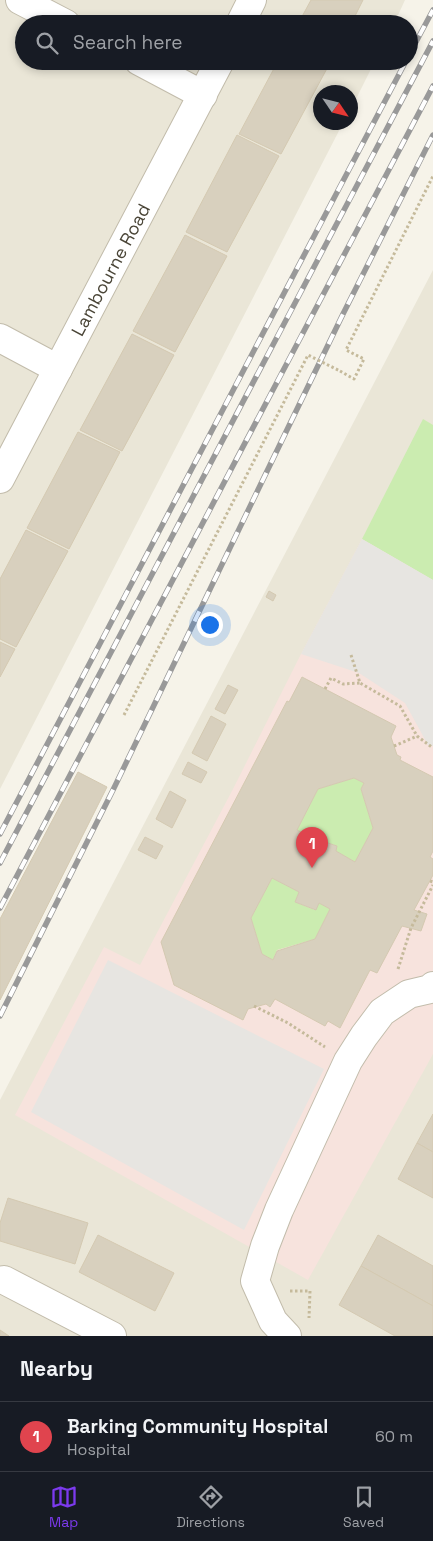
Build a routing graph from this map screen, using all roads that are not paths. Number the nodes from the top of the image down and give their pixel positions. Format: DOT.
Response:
graph roads {
  1 [pos="20,0"];
  2 [pos="252,0"];
  3 [pos="49,15"];
  4 [pos="244,15"];
  5 [pos="156,70"];
  6 [pos="215,70"];
  7 [pos="203,94"];
  8 [pos="0,338"];
  9 [pos="58,369"];
  10 [pos="0,479"];
  11 [pos="433,986"];
  12 [pos="4,1280"];
  13 [pos="298,1328"];
  14 [pos="112,1336"];
  1 -- 3 [label="street"];
  2 -- 4 [label="street"];
  5 -- 7 [label="street"];
  6 -- 7 [label="street, Lambourne Road"];
  7 -- 9 [label="street, Lambourne Road"];
  8 -- 9 [label="street"];
  9 -- 10 [label="street, Lambourne Road"];
  11 -- 13 [label="street"];
  12 -- 14 [label="street"];
}
